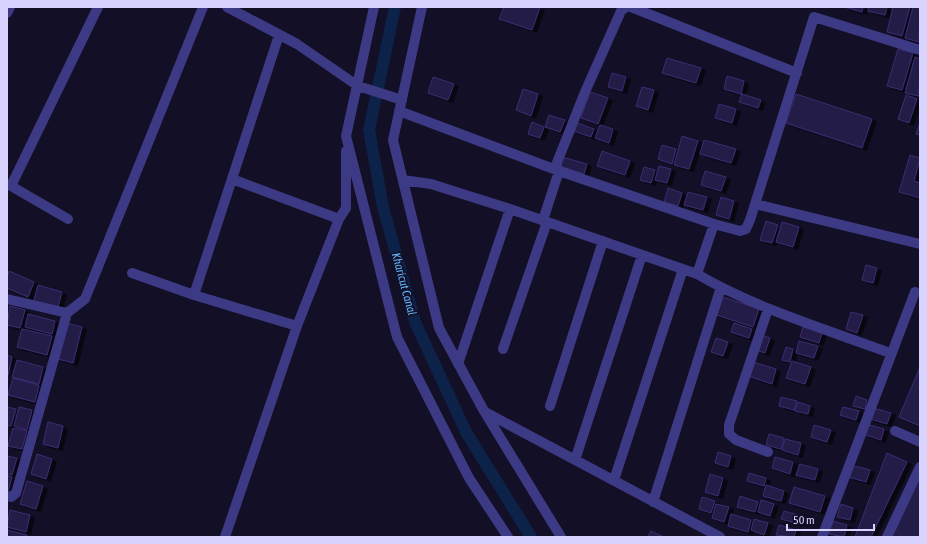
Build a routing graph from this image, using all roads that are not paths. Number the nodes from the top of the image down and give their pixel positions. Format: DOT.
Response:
graph roads {
  1 [pos="10,7"];
  2 [pos="98,7"];
  3 [pos="203,7"];
  4 [pos="227,7"];
  5 [pos="422,7"];
  6 [pos="626,7"];
  7 [pos="631,7"];
  8 [pos="371,8"];
  9 [pos="815,12"];
  10 [pos="7,13"];
  11 [pos="279,35"];
  12 [pos="920,50"];
  13 [pos="797,73"];
  14 [pos="359,87"];
  15 [pos="401,100"];
  16 [pos="399,111"];
  17 [pos="346,136"];
  18 [pos="559,171"];
  19 [pos="232,179"];
  20 [pos="403,180"];
  21 [pos="9,185"];
  22 [pos="755,204"];
  23 [pos="510,209"];
  24 [pos="339,218"];
  25 [pos="68,219"];
  26 [pos="545,221"];
  27 [pos="714,224"];
  28 [pos="603,241"];
  29 [pos="920,244"];
  30 [pos="642,255"];
  31 [pos="683,269"];
  32 [pos="132,273"];
  33 [pos="697,274"];
  34 [pos="721,288"];
  35 [pos="915,292"];
  36 [pos="194,295"];
  37 [pos="7,299"];
  38 [pos="768,308"];
  39 [pos="67,313"];
  40 [pos="297,326"];
  41 [pos="503,349"];
  42 [pos="890,353"];
  43 [pos="458,364"];
  44 [pos="550,406"];
  45 [pos="484,411"];
  46 [pos="895,431"];
  47 [pos="920,442"];
  48 [pos="768,452"];
  49 [pos="575,460"];
  50 [pos="920,467"];
  51 [pos="614,480"];
  52 [pos="7,496"];
  53 [pos="654,502"];
  54 [pos="225,537"];
  55 [pos="508,537"];
  56 [pos="561,537"];
  57 [pos="720,537"];
  58 [pos="822,537"];
  59 [pos="887,537"];
  1 -- 10 [label="street"];
  2 -- 21 [label="street"];
  3 -- 39 [label="street"];
  4 -- 11 [label="street"];
  5 -- 15 [label="street"];
  6 -- 18 [label="street"];
  7 -- 13 [label="street"];
  8 -- 14 [label="street"];
  9 -- 12 [label="street"];
  9 -- 13 [label="street"];
  11 -- 14 [label="street"];
  11 -- 19 [label="street"];
  13 -- 22 [label="street"];
  14 -- 15 [label="street"];
  14 -- 17 [label="street"];
  15 -- 16 [label="street"];
  16 -- 18 [label="street"];
  16 -- 20 [label="street"];
  17 -- 24 [label="street"];
  17 -- 55 [label="street"];
  18 -- 26 [label="street"];
  18 -- 27 [label="street"];
  19 -- 24 [label="street"];
  19 -- 36 [label="street"];
  20 -- 23 [label="street"];
  20 -- 43 [label="street"];
  21 -- 25 [label="street"];
  22 -- 27 [label="street"];
  22 -- 29 [label="street"];
  23 -- 26 [label="street"];
  23 -- 43 [label="street"];
  24 -- 40 [label="street"];
  26 -- 28 [label="street"];
  26 -- 41 [label="street"];
  27 -- 33 [label="street"];
  28 -- 30 [label="street"];
  28 -- 44 [label="street"];
  30 -- 31 [label="street"];
  30 -- 49 [label="street"];
  31 -- 33 [label="street"];
  31 -- 51 [label="street"];
  32 -- 36 [label="street"];
  33 -- 34 [label="street"];
  34 -- 38 [label="street"];
  34 -- 53 [label="street"];
  35 -- 42 [label="street"];
  36 -- 40 [label="street"];
  37 -- 39 [label="street"];
  38 -- 42 [label="street"];
  38 -- 48 [label="street"];
  39 -- 52 [label="street"];
  40 -- 54 [label="street"];
  42 -- 58 [label="street"];
  43 -- 45 [label="street"];
  45 -- 49 [label="street"];
  45 -- 56 [label="street"];
  46 -- 47 [label="street"];
  49 -- 51 [label="street"];
  50 -- 59 [label="street"];
  51 -- 53 [label="street"];
  53 -- 57 [label="street"];
}
